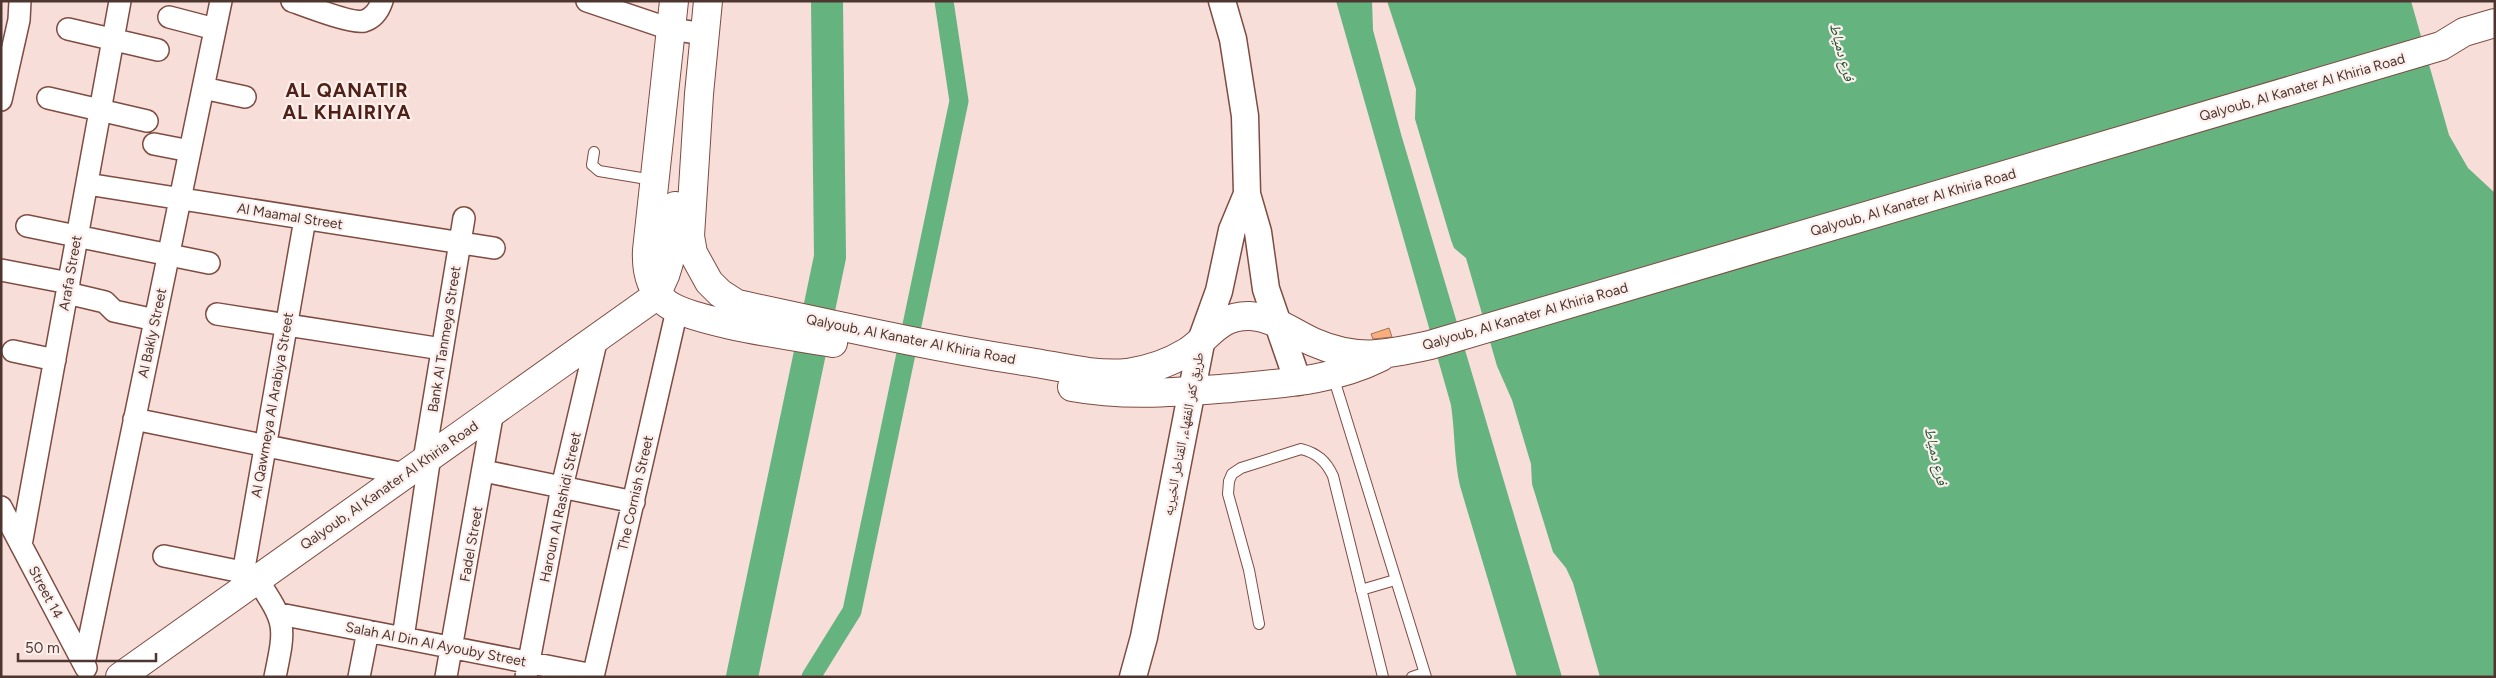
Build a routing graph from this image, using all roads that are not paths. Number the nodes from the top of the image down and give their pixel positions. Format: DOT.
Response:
graph roads {
  1 [pos="20,1"];
  2 [pos="120,1"];
  3 [pos="221,1"];
  4 [pos="292,1"];
  5 [pos="382,1"];
  6 [pos="586,1"];
  7 [pos="674,1"];
  8 [pos="708,1"];
  9 [pos="1222,1"];
  10 [pos="169,17"];
  11 [pos="2495,23"];
  12 [pos="68,29"];
  13 [pos="215,29"];
  14 [pos="670,29"];
  15 [pos="705,34"];
  16 [pos="2495,40"];
  17 [pos="8,41"];
  18 [pos="113,41"];
  19 [pos="2441,46"];
  20 [pos="158,50"];
  21 [pos="203,88"];
  22 [pos="699,94"];
  23 [pos="246,97"];
  24 [pos="48,98"];
  25 [pos="1,100"];
  26 [pos="100,110"];
  27 [pos="147,121"];
  28 [pos="154,144"];
  29 [pos="190,151"];
  30 [pos="594,152"];
  31 [pos="654,180"];
  32 [pos="87,184"];
  33 [pos="1247,194"];
  34 [pos="180,199"];
  35 [pos="305,218"];
  36 [pos="464,218"];
  37 [pos="27,226"];
  38 [pos="77,236"];
  39 [pos="460,243"];
  40 [pos="494,248"];
  41 [pos="168,255"];
  42 [pos="208,263"];
  43 [pos="1,270"];
  44 [pos="68,288"];
  45 [pos="667,301"];
  46 [pos="217,314"];
  47 [pos="155,320"];
  48 [pos="286,324"];
  49 [pos="1278,324"];
  50 [pos="597,338"];
  51 [pos="1202,338"];
  52 [pos="442,349"];
  53 [pos="13,351"];
  54 [pos="1384,355"];
  55 [pos="54,360"];
  56 [pos="963,360"];
  57 [pos="1333,376"];
  58 [pos="1298,382"];
  59 [pos="1191,391"];
  60 [pos="493,411"];
  61 [pos="134,419"];
  62 [pos="264,445"];
  63 [pos="419,463"];
  64 [pos="484,471"];
  65 [pos="562,487"];
  66 [pos="634,502"];
  67 [pos="2,509"];
  68 [pos="21,545"];
  69 [pos="164,556"];
  70 [pos="1395,580"];
  71 [pos="246,581"];
  72 [pos="1361,590"];
  73 [pos="280,614"];
  74 [pos="1259,624"];
  75 [pos="368,631"];
  76 [pos="403,638"];
  77 [pos="452,648"];
  78 [pos="527,670"];
  79 [pos="87,671"];
  80 [pos="1425,675"];
  81 [pos="593,676"];
  82 [pos="120,677"];
  83 [pos="275,677"];
  84 [pos="359,677"];
  85 [pos="446,677"];
  86 [pos="1133,677"];
  87 [pos="1383,677"];
  88 [pos="1412,677"];
  1 -- 17 [label="street"];
  2 -- 18 [label="street, Arafa Street"];
  3 -- 13 [label="street, Al Bakly Street"];
  4 -- 5 [label="street"];
  6 -- 14 [label="street"];
  7 -- 14 [label="main road"];
  8 -- 15 [label="main road, Qalyoub, Al Kanater Al Khiria Road"];
  9 -- 33 [label="street, طريق كفر الفقهاء, القناطر الخيريه"];
  10 -- 13 [label="street"];
  11 -- 19 [label="main road, Qalyoub, Al Kanater Al Khiria Road"];
  12 -- 18 [label="street"];
  13 -- 21 [label="street, Al Bakly Street"];
  14 -- 15 [label="street"];
  14 -- 31 [label="main road"];
  15 -- 22 [label="main road, Qalyoub, Al Kanater Al Khiria Road"];
  16 -- 19 [label="main road, Qalyoub, Al Kanater Al Khiria Road"];
  17 -- 25 [label="street"];
  18 -- 20 [label="street"];
  18 -- 26 [label="street, Arafa Street"];
  19 -- 54 [label="main road, Qalyoub, Al Kanater Al Khiria Road"];
  21 -- 23 [label="street"];
  21 -- 29 [label="street, Al Bakly Street"];
  22 -- 45 [label="main road"];
  22 -- 56 [label="main road, Qalyoub, Al Kanater Al Khiria Road"];
  24 -- 26 [label="street"];
  26 -- 27 [label="street"];
  26 -- 32 [label="street, Arafa Street"];
  28 -- 29 [label="street"];
  29 -- 34 [label="street, Al Bakly Street"];
  30 -- 31 [label="lane"];
  31 -- 45 [label="main road"];
  32 -- 34 [label="street, Al Maamal Street"];
  32 -- 38 [label="street, Arafa Street"];
  33 -- 49 [label="street, طريق كفر الفقهاء, القناطر الخيريه"];
  33 -- 51 [label="street, طريق كفر الفقهاء, القناطر الخيريه"];
  34 -- 35 [label="street, Al Maamal Street"];
  34 -- 41 [label="street, Al Bakly Street"];
  35 -- 39 [label="street, Al Maamal Street"];
  35 -- 48 [label="street, Al Qawmeya Al Arabiya Street"];
  36 -- 39 [label="street, Bank Al Tanmeya Street"];
  37 -- 38 [label="street"];
  38 -- 41 [label="street"];
  38 -- 44 [label="street, Arafa Street"];
  39 -- 40 [label="street, Al Maamal Street"];
  39 -- 52 [label="street, Bank Al Tanmeya Street"];
  41 -- 42 [label="street"];
  41 -- 47 [label="street, Al Bakly Street"];
  43 -- 44 [label="street"];
  44 -- 47 [label="street"];
  44 -- 55 [label="street, Arafa Street"];
  45 -- 50 [label="main road, Qalyoub, Al Kanater Al Khiria Road"];
  45 -- 56 [label="main road, Qalyoub, Al Kanater Al Khiria Road"];
  45 -- 66 [label="street, The Cornish Street"];
  46 -- 48 [label="street"];
  47 -- 61 [label="street, Al Bakly Street"];
  48 -- 52 [label="street"];
  48 -- 62 [label="street, Al Qawmeya Al Arabiya Street"];
  49 -- 51 [label="main road, Qalyoub, Al Kanater Al Khiria Road"];
  49 -- 54 [label="main road, Qalyoub, Al Kanater Al Khiria Road"];
  49 -- 58 [label="street, طريق كفر الفقهاء, القناطر الخيريه"];
  50 -- 60 [label="main road, Qalyoub, Al Kanater Al Khiria Road"];
  50 -- 65 [label="street, Haroun Al Rashidi Street"];
  51 -- 56 [label="main road, Qalyoub, Al Kanater Al Khiria Road"];
  51 -- 59 [label="street, طريق كفر الفقهاء, القناطر الخيريه"];
  52 -- 63 [label="street, Bank Al Tanmeya Street"];
  53 -- 55 [label="street"];
  54 -- 57 [label="main road, Qalyoub, Al Kanater Al Khiria Road"];
  55 -- 68 [label="street, Arafa Street"];
  56 -- 59 [label="main road, Qalyoub, Al Kanater Al Khiria Road"];
  57 -- 58 [label="main road, Qalyoub, Al Kanater Al Khiria Road"];
  57 -- 70 [label="lane"];
  58 -- 59 [label="main road, Qalyoub, Al Kanater Al Khiria Road"];
  59 -- 86 [label="street, طريق كفر الفقهاء, القناطر الخيريه"];
  60 -- 63 [label="main road, Qalyoub, Al Kanater Al Khiria Road"];
  60 -- 64 [label="street, Fadel Street"];
  61 -- 62 [label="street"];
  61 -- 79 [label="street, Al Bakly Street"];
  62 -- 63 [label="street"];
  62 -- 71 [label="street, Al Qawmeya Al Arabiya Street"];
  63 -- 71 [label="main road, Qalyoub, Al Kanater Al Khiria Road"];
  63 -- 76 [label="street, Bank Al Tanmeya Street"];
  64 -- 65 [label="street"];
  64 -- 77 [label="street, Fadel Street"];
  65 -- 66 [label="street"];
  65 -- 78 [label="street, Haroun Al Rashidi Street"];
  66 -- 81 [label="street, The Cornish Street"];
  67 -- 68 [label="street, Street 14"];
  68 -- 79 [label="street, Street 14"];
  69 -- 71 [label="street"];
  70 -- 72 [label="lane"];
  70 -- 80 [label="lane"];
  71 -- 73 [label="street"];
  71 -- 82 [label="main road, Qalyoub, Al Kanater Al Khiria Road"];
  72 -- 74 [label="lane"];
  72 -- 87 [label="lane"];
  73 -- 75 [label="street, Salah Al Din Al Ayouby Street"];
  73 -- 83 [label="street"];
  75 -- 76 [label="street, Salah Al Din Al Ayouby Street"];
  75 -- 84 [label="street"];
  76 -- 77 [label="street, Salah Al Din Al Ayouby Street"];
  77 -- 78 [label="street, Salah Al Din Al Ayouby Street"];
  77 -- 85 [label="street, Fadel Street"];
  78 -- 81 [label="street, Salah Al Din Al Ayouby Street"];
  80 -- 88 [label="lane"];
}
